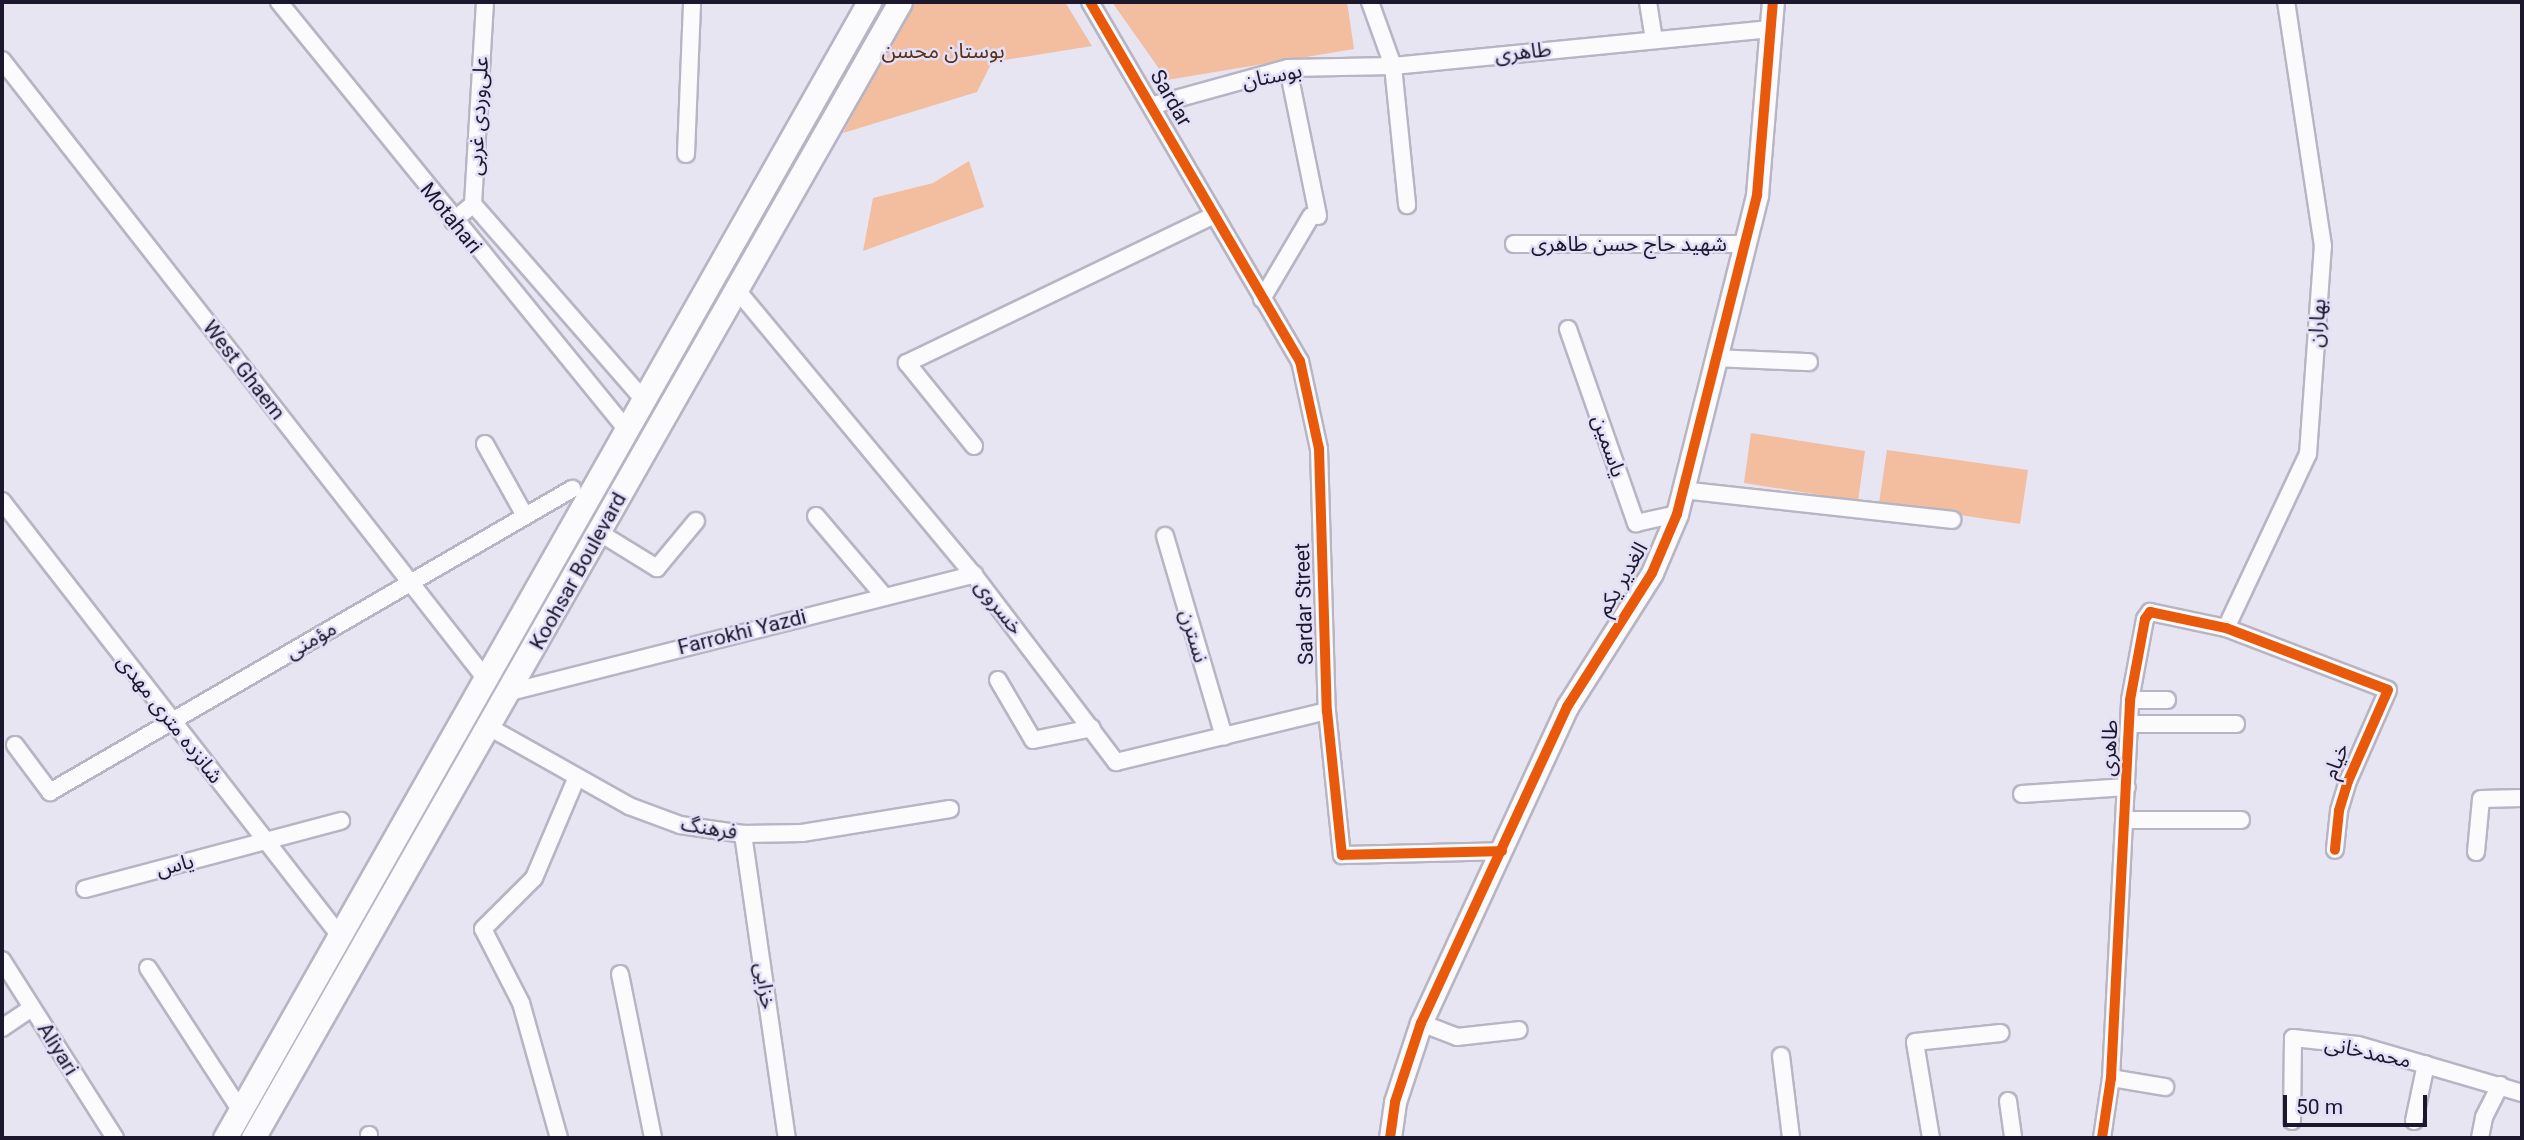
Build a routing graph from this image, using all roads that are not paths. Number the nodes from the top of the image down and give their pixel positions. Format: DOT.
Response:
graph roads {
  1 [pos="279,2"];
  2 [pos="485,2"];
  3 [pos="692,2"];
  4 [pos="869,2"];
  5 [pos="900,2"];
  6 [pos="1090,2"];
  7 [pos="1370,2"];
  8 [pos="1648,2"];
  9 [pos="1773,2"];
  10 [pos="2286,2"];
  11 [pos="1773,29"];
  12 [pos="1654,39"];
  13 [pos="2,60"];
  14 [pos="1393,66"];
  15 [pos="1288,68"];
  16 [pos="1154,105"];
  17 [pos="686,154"];
  18 [pos="473,204"];
  19 [pos="1406,205"];
  20 [pos="1214,215"];
  21 [pos="453,221"];
  22 [pos="1514,244"];
  23 [pos="1745,244"];
  24 [pos="737,290"];
  25 [pos="1262,299"];
  26 [pos="1569,329"];
  27 [pos="1716,358"];
  28 [pos="1809,362"];
  29 [pos="644,400"];
  30 [pos="627,430"];
  31 [pos="485,444"];
  32 [pos="974,446"];
  33 [pos="572,489"];
  34 [pos="1682,490"];
  35 [pos="2,501"];
  36 [pos="1677,514"];
  37 [pos="525,516"];
  38 [pos="816,516"];
  39 [pos="1952,520"];
  40 [pos="696,521"];
  41 [pos="600,533"];
  42 [pos="1165,536"];
  43 [pos="974,575"];
  44 [pos="411,582"];
  45 [pos="884,596"];
  46 [pos="2226,628"];
  47 [pos="486,679"];
  48 [pos="998,680"];
  49 [pos="2388,690"];
  50 [pos="510,692"];
  51 [pos="2130,700"];
  52 [pos="2166,700"];
  53 [pos="1327,711"];
  54 [pos="172,721"];
  55 [pos="2130,724"];
  56 [pos="2236,724"];
  57 [pos="489,727"];
  58 [pos="1092,729"];
  59 [pos="1223,736"];
  60 [pos="15,745"];
  61 [pos="576,779"];
  62 [pos="2127,787"];
  63 [pos="2022,793"];
  64 [pos="2522,798"];
  65 [pos="950,809"];
  66 [pos="2125,820"];
  67 [pos="2241,820"];
  68 [pos="341,821"];
  69 [pos="743,834"];
  70 [pos="265,842"];
  71 [pos="2335,850"];
  72 [pos="1503,851"];
  73 [pos="2476,852"];
  74 [pos="85,889"];
  75 [pos="340,936"];
  76 [pos="2,960"];
  77 [pos="148,968"];
  78 [pos="620,974"];
  79 [pos="32,1008"];
  80 [pos="1421,1023"];
  81 [pos="2,1028"];
  82 [pos="1520,1030"];
  83 [pos="2001,1033"];
  84 [pos="1781,1056"];
  85 [pos="2426,1064"];
  86 [pos="2111,1078"];
  87 [pos="2500,1084"];
  88 [pos="2165,1087"];
  89 [pos="2522,1093"];
  90 [pos="2008,1101"];
  91 [pos="241,1111"];
  92 [pos="2292,1121"];
  93 [pos="2414,1121"];
  94 [pos="115,1138"];
  95 [pos="225,1138"];
  96 [pos="253,1138"];
  97 [pos="559,1138"];
  98 [pos="653,1138"];
  99 [pos="787,1138"];
  100 [pos="1390,1138"];
  101 [pos="1791,1138"];
  102 [pos="1931,1138"];
  103 [pos="2012,1138"];
  104 [pos="2102,1138"];
  105 [pos="2480,1138"];
  1 -- 21 [label="street, Motahari"];
  2 -- 18 [label="street, علی‌وردی غربی"];
  3 -- 17 [label="street"];
  4 -- 29 [label="main road, Koohsar Boulevard"];
  5 -- 24 [label="main road, Koohsar Boulevard"];
  6 -- 16 [label="street, Sardar"];
  7 -- 14 [label="street"];
  8 -- 12 [label="street"];
  9 -- 11 [label="street, الغدیر یکم"];
  10 -- 46 [label="street, بهاران"];
  11 -- 12 [label="street, طاهری"];
  11 -- 23 [label="street, الغدیر یکم"];
  12 -- 14 [label="street, طاهری"];
  13 -- 44 [label="street, West Ghaem"];
  14 -- 15 [label="street, بوستان"];
  14 -- 19 [label="street"];
  15 -- 16 [label="street, بوستان"];
  15 -- 25 [label="street"];
  16 -- 20 [label="street, Sardar"];
  18 -- 21 [label="street, علی‌وردی غربی"];
  18 -- 29 [label="street, Motahari"];
  20 -- 25 [label="street, Sardar Street"];
  20 -- 32 [label="street"];
  21 -- 30 [label="street, Motahari"];
  22 -- 23 [label="street, شهید حاج حسن طاهری"];
  23 -- 27 [label="street, الغدیر یکم"];
  24 -- 41 [label="main road, Koohsar Boulevard"];
  24 -- 43 [label="street, خسروی"];
  25 -- 53 [label="street, Sardar Street"];
  26 -- 36 [label="street, یاسمین"];
  27 -- 28 [label="street"];
  27 -- 34 [label="street, الغدیر یکم"];
  29 -- 30 [label="main road, Koohsar Boulevard"];
  30 -- 47 [label="main road, Koohsar Boulevard"];
  31 -- 37 [label="street"];
  33 -- 37 [label="street, مؤمنی"];
  34 -- 36 [label="street, الغدیر یکم"];
  34 -- 39 [label="street"];
  35 -- 54 [label="street, شانزده متری مهدی"];
  36 -- 72 [label="street, الغدیر یکم"];
  37 -- 44 [label="street, مؤمنی"];
  38 -- 45 [label="street"];
  40 -- 41 [label="street"];
  41 -- 50 [label="main road, Koohsar Boulevard"];
  42 -- 59 [label="street, نسترن"];
  43 -- 45 [label="street, Farrokhi Yazdi"];
  43 -- 58 [label="street, خسروی"];
  44 -- 47 [label="street, West Ghaem"];
  44 -- 54 [label="street, مؤمنی"];
  45 -- 50 [label="street, Farrokhi Yazdi"];
  46 -- 49 [label="street, طاهری"];
  46 -- 51 [label="street, طاهری"];
  47 -- 75 [label="main road, Koohsar Boulevard"];
  48 -- 58 [label="street"];
  49 -- 71 [label="street, خیام"];
  50 -- 57 [label="main road, Koohsar Boulevard"];
  51 -- 52 [label="street"];
  51 -- 55 [label="street, طاهری"];
  53 -- 59 [label="street, خسروی"];
  53 -- 72 [label="street, Sardar Street"];
  54 -- 60 [label="street, مؤمنی"];
  54 -- 70 [label="street, شانزده متری مهدی"];
  55 -- 56 [label="street"];
  55 -- 62 [label="street, طاهری"];
  57 -- 61 [label="street, فرهنگ"];
  57 -- 96 [label="main road, Koohsar Boulevard"];
  58 -- 59 [label="street, خسروی"];
  61 -- 69 [label="street, فرهنگ"];
  61 -- 97 [label="street"];
  62 -- 63 [label="street"];
  62 -- 66 [label="street, طاهری"];
  64 -- 73 [label="street"];
  65 -- 69 [label="street, فرهنگ"];
  66 -- 67 [label="street"];
  66 -- 86 [label="street, طاهری"];
  68 -- 70 [label="street, یاس"];
  69 -- 99 [label="street, خزایی"];
  70 -- 74 [label="street, یاس"];
  70 -- 75 [label="street, شانزده متری مهدی"];
  72 -- 80 [label="street, الغدیر یکم"];
  75 -- 91 [label="main road, Koohsar Boulevard"];
  76 -- 79 [label="street, Aliyari"];
  77 -- 91 [label="street"];
  78 -- 98 [label="street"];
  79 -- 81 [label="street"];
  79 -- 94 [label="street, Aliyari"];
  80 -- 82 [label="street"];
  80 -- 100 [label="street, الغدیر یکم"];
  83 -- 102 [label="street"];
  84 -- 101 [label="street"];
  85 -- 87 [label="street, محمدخانی"];
  85 -- 92 [label="street, محمدخانی"];
  85 -- 93 [label="street"];
  86 -- 88 [label="street"];
  86 -- 104 [label="street, طاهری"];
  87 -- 89 [label="street, محمدخانی"];
  87 -- 105 [label="street"];
  90 -- 103 [label="street"];
  91 -- 95 [label="main road, Koohsar Boulevard"];
}
